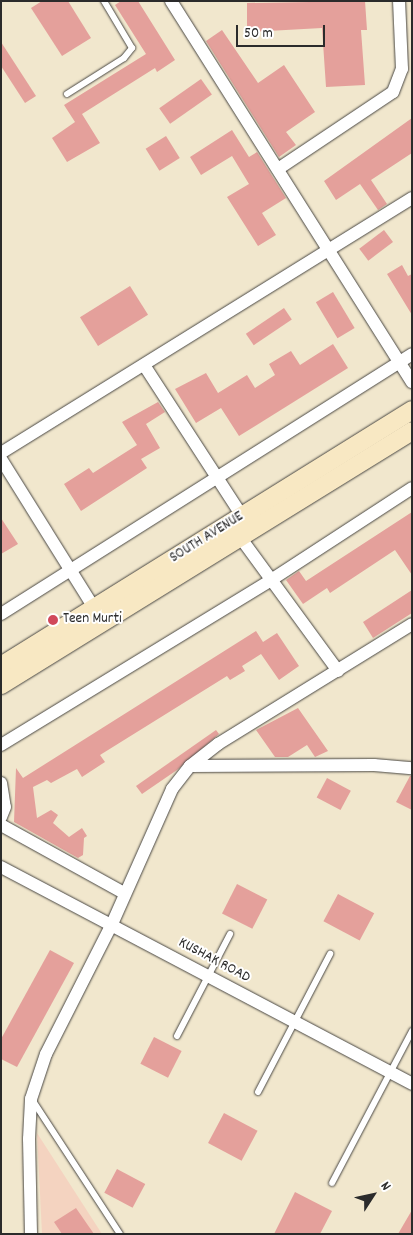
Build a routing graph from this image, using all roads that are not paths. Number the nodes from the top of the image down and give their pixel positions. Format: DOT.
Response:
graph roads {
  1 [pos="104,1"];
  2 [pos="171,1"];
  3 [pos="399,1"];
  4 [pos="67,94"];
  5 [pos="278,169"];
  6 [pos="412,198"];
  7 [pos="328,250"];
  8 [pos="412,354"];
  9 [pos="399,362"];
  10 [pos="144,365"];
  11 [pos="412,382"];
  12 [pos="412,410"];
  13 [pos="412,431"];
  14 [pos="1,453"];
  15 [pos="1,459"];
  16 [pos="216,477"];
  17 [pos="412,488"];
  18 [pos="242,516"];
  19 [pos="240,537"];
  20 [pos="70,570"];
  21 [pos="271,580"];
  22 [pos="94,608"];
  23 [pos="1,614"];
  24 [pos="412,624"];
  25 [pos="1,666"];
  26 [pos="338,671"];
  27 [pos="1,685"];
  28 [pos="1,745"];
  29 [pos="190,766"];
  30 [pos="412,768"];
  31 [pos="1,783"];
  32 [pos="1,816"];
  33 [pos="1,825"];
  34 [pos="1,867"];
  35 [pos="124,893"];
  36 [pos="112,924"];
  37 [pos="230,934"];
  38 [pos="330,954"];
  39 [pos="208,976"];
  40 [pos="294,1022"];
  41 [pos="412,1031"];
  42 [pos="177,1036"];
  43 [pos="390,1072"];
  44 [pos="412,1084"];
  45 [pos="258,1092"];
  46 [pos="31,1099"];
  47 [pos="332,1183"];
  48 [pos="30,1234"];
  49 [pos="120,1234"];
  1 -- 4 [label="lane"];
  2 -- 5 [label="street"];
  3 -- 5 [label="street"];
  5 -- 7 [label="street"];
  6 -- 7 [label="street"];
  7 -- 9 [label="street"];
  7 -- 10 [label="street"];
  8 -- 9 [label="street"];
  9 -- 11 [label="street"];
  9 -- 16 [label="street"];
  10 -- 14 [label="street"];
  10 -- 16 [label="street"];
  12 -- 18 [label="main road, SOUTH AVENUE"];
  13 -- 19 [label="main road, SOUTH AVENUE"];
  15 -- 20 [label="street"];
  16 -- 18 [label="street"];
  16 -- 20 [label="street"];
  17 -- 21 [label="street"];
  18 -- 22 [label="main road, SOUTH AVENUE"];
  19 -- 21 [label="street"];
  19 -- 27 [label="main road, SOUTH AVENUE"];
  20 -- 22 [label="street"];
  20 -- 23 [label="street"];
  21 -- 26 [label="street"];
  21 -- 28 [label="street"];
  22 -- 25 [label="main road, SOUTH AVENUE"];
  24 -- 26 [label="street"];
  26 -- 29 [label="street"];
  29 -- 30 [label="street"];
  29 -- 35 [label="street"];
  31 -- 32 [label="street"];
  33 -- 35 [label="street"];
  34 -- 36 [label="street, KUSHAK ROAD"];
  35 -- 36 [label="street"];
  36 -- 39 [label="street, KUSHAK ROAD"];
  36 -- 46 [label="street"];
  37 -- 39 [label="lane"];
  38 -- 40 [label="lane"];
  39 -- 40 [label="street, KUSHAK ROAD"];
  39 -- 42 [label="lane"];
  40 -- 43 [label="street, KUSHAK ROAD"];
  40 -- 45 [label="lane"];
  41 -- 43 [label="lane"];
  43 -- 44 [label="street, KUSHAK ROAD"];
  43 -- 47 [label="lane"];
  46 -- 48 [label="street"];
  46 -- 49 [label="lane"];
}
